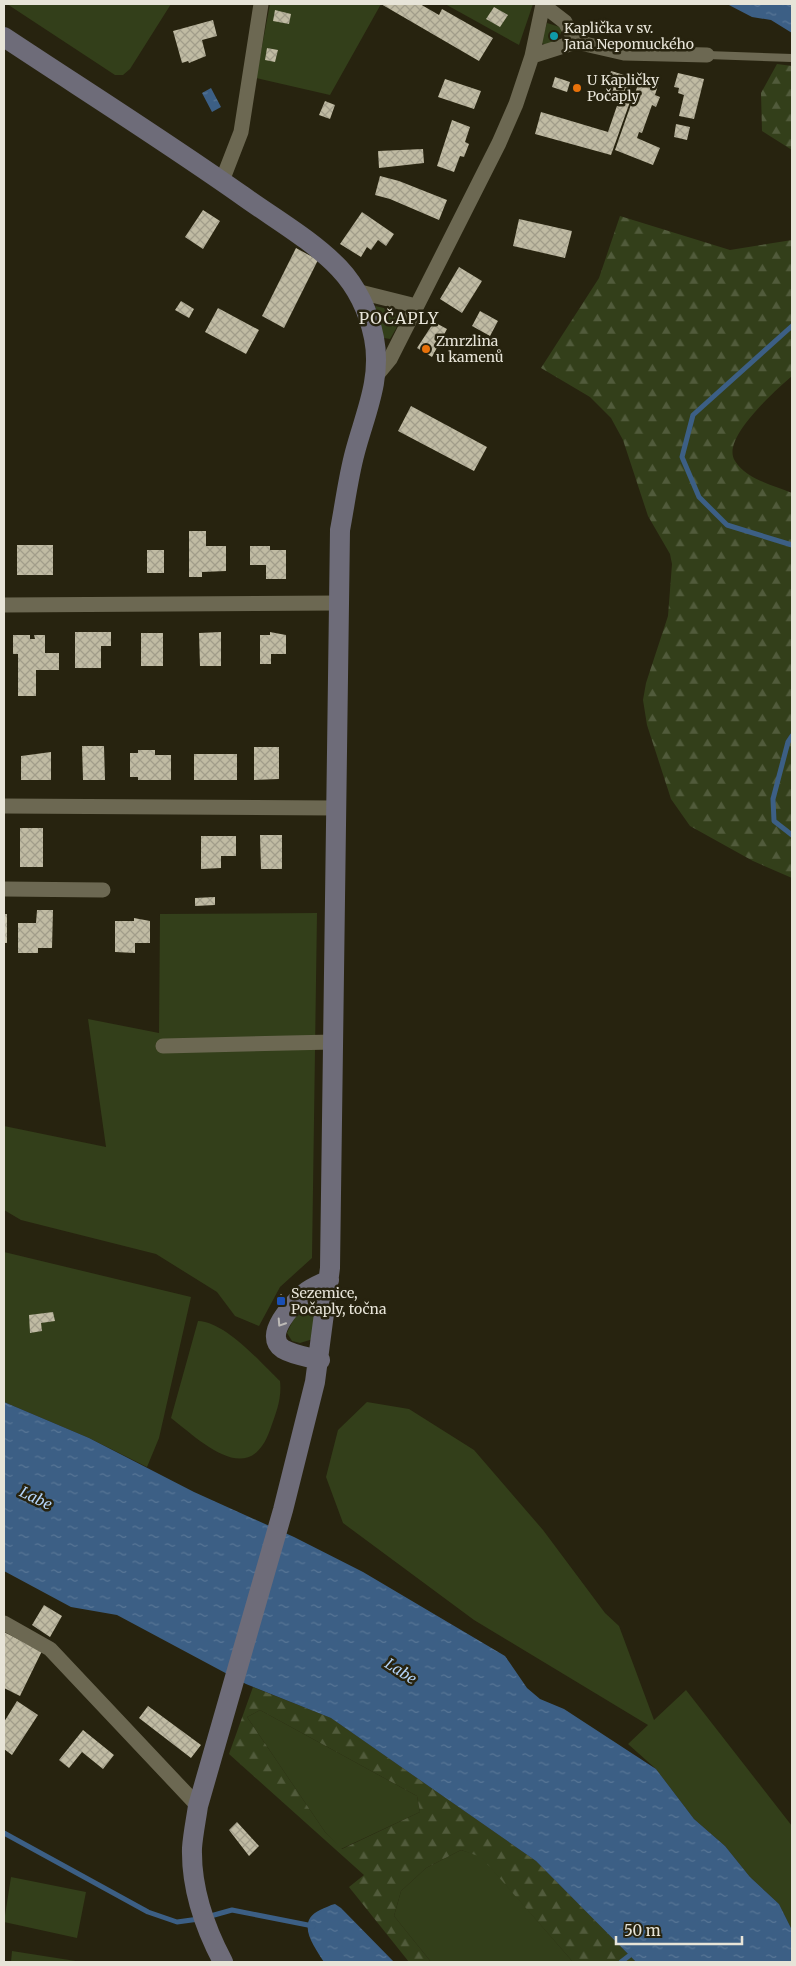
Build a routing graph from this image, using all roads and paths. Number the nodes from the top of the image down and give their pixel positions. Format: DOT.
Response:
graph roads {
  1 [pos="261,4"];
  2 [pos="543,4"];
  3 [pos="4,37"];
  4 [pos="576,42"];
  5 [pos="707,55"];
  6 [pos="532,56"];
  7 [pos="792,58"];
  8 [pos="222,181"];
  9 [pos="356,291"];
  10 [pos="416,306"];
  11 [pos="376,376"];
  12 [pos="338,602"];
  13 [pos="4,605"];
  14 [pos="4,806"];
  15 [pos="336,808"];
  16 [pos="4,889"];
  17 [pos="103,890"];
  18 [pos="333,1042"];
  19 [pos="163,1046"];
  20 [pos="329,1280"];
  21 [pos="320,1360"];
  22 [pos="4,1623"];
  23 [pos="198,1806"];
  24 [pos="224,1962"];
  1 -- 8 [label="street"];
  2 -- 4 [label="street"];
  2 -- 6 [label="street"];
  3 -- 8 [label="street"];
  4 -- 5 [label="street"];
  4 -- 6 [label="street"];
  5 -- 7 [label="lane"];
  6 -- 10 [label="street"];
  8 -- 9 [label="street"];
  9 -- 10 [label="street"];
  9 -- 11 [label="street"];
  10 -- 11 [label="street"];
  11 -- 12 [label="street"];
  12 -- 13 [label="street"];
  12 -- 15 [label="street"];
  14 -- 15 [label="street"];
  15 -- 18 [label="street"];
  16 -- 17 [label="street"];
  18 -- 19 [label="street"];
  18 -- 20 [label="street"];
  20 -- 21 [label="street"];
  20 -- 21 [label="street, one-way"];
  21 -- 23 [label="street"];
  22 -- 23 [label="street"];
  23 -- 24 [label="street"];
}
